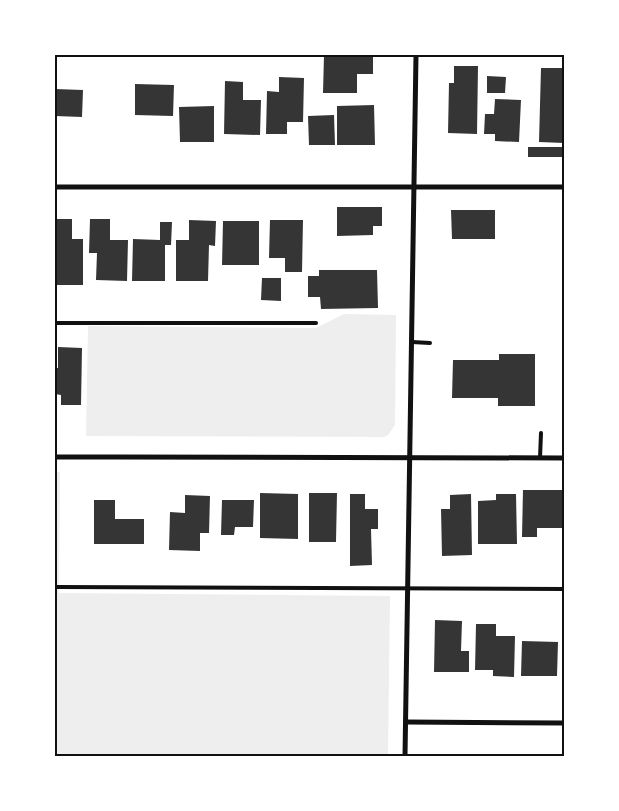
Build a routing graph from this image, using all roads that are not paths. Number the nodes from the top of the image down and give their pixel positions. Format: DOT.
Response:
graph roads {
  1 [pos="416,55"];
  2 [pos="55,187"];
  3 [pos="414,187"];
  4 [pos="564,187"];
  5 [pos="55,323"];
  6 [pos="316,323"];
  7 [pos="412,342"];
  8 [pos="430,343"];
  9 [pos="540,433"];
  10 [pos="55,458"];
  11 [pos="410,458"];
  12 [pos="540,458"];
  13 [pos="564,458"];
  14 [pos="57,587"];
  15 [pos="408,588"];
  16 [pos="564,588"];
  17 [pos="406,722"];
  18 [pos="564,723"];
  19 [pos="405,756"];
  1 -- 3 [label="street"];
  2 -- 3 [label="street"];
  3 -- 4 [label="street"];
  3 -- 7 [label="street"];
  5 -- 6 [label="lane"];
  7 -- 8 [label="lane"];
  7 -- 11 [label="street"];
  9 -- 12 [label="lane"];
  10 -- 11 [label="street"];
  11 -- 12 [label="street"];
  11 -- 15 [label="street"];
  12 -- 13 [label="street"];
  14 -- 15 [label="lane"];
  15 -- 16 [label="lane"];
  15 -- 17 [label="street"];
  17 -- 18 [label="street"];
  17 -- 19 [label="street"];
}
